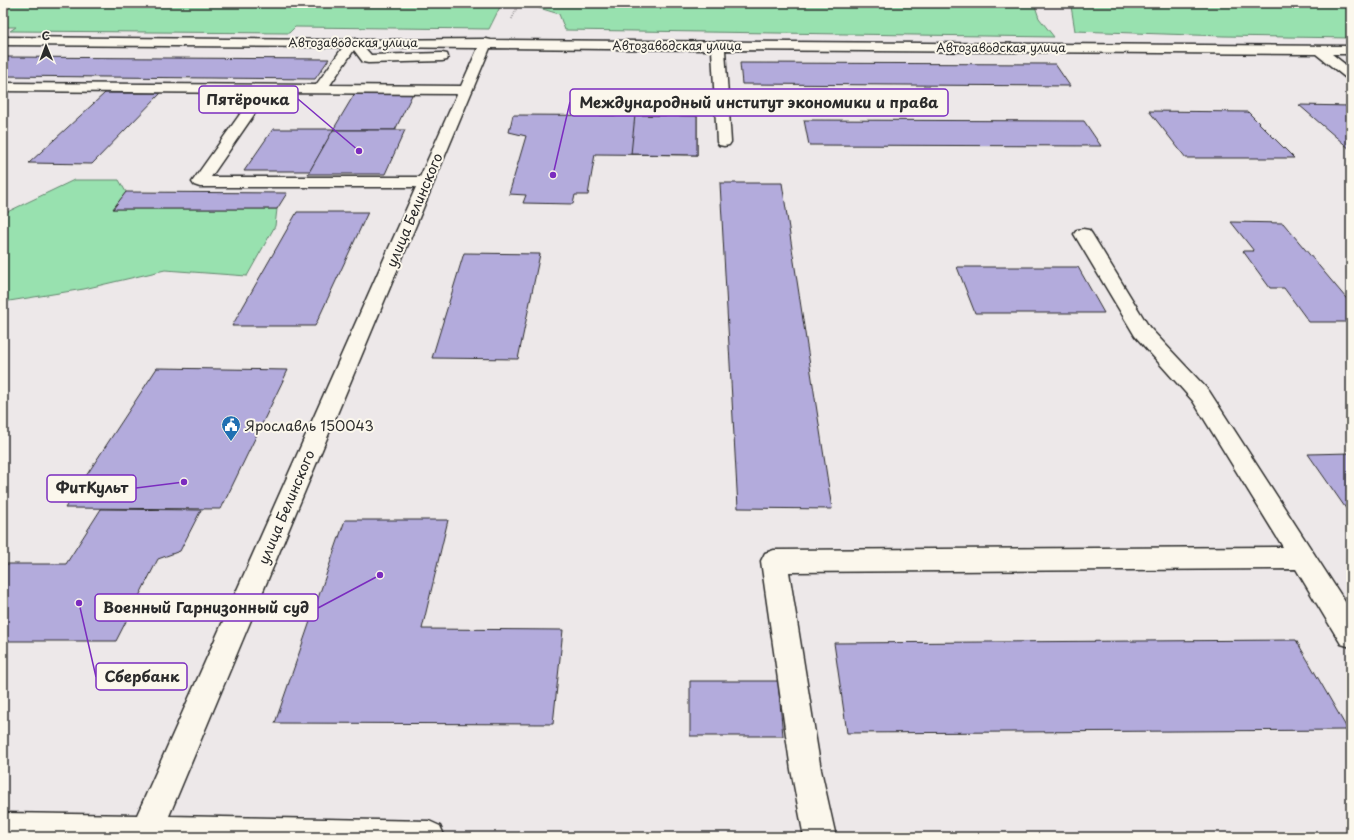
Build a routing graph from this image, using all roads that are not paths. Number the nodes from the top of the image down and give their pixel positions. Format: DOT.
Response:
graph roads {
  1 [pos="3,41"];
  2 [pos="353,42"];
  3 [pos="486,43"];
  4 [pos="718,45"];
  5 [pos="1319,50"];
  6 [pos="1351,50"];
  7 [pos="1351,75"];
  8 [pos="3,87"];
  9 [pos="264,89"];
  10 [pos="320,89"];
  11 [pos="466,90"];
  12 [pos="724,142"];
  13 [pos="426,182"];
  14 [pos="1083,234"];
  15 [pos="1303,558"];
  16 [pos="1351,635"];
  17 [pos="3,829"];
  18 [pos="145,834"];
  19 [pos="429,837"];
  20 [pos="820,837"];
  1 -- 2 [label="street, Автозаводская улица"];
  2 -- 3 [label="street"];
  2 -- 10 [label="street"];
  3 -- 4 [label="street, Автозаводская улица"];
  3 -- 11 [label="street, улица Белинского"];
  4 -- 5 [label="street, Автозаводская улица"];
  4 -- 12 [label="street"];
  5 -- 6 [label="street, Автозаводская улица"];
  5 -- 7 [label="street"];
  8 -- 9 [label="street"];
  9 -- 10 [label="street"];
  9 -- 13 [label="street"];
  10 -- 11 [label="street"];
  11 -- 13 [label="street, улица Белинского"];
  13 -- 18 [label="street, улица Белинского"];
  14 -- 15 [label="street"];
  15 -- 16 [label="street"];
  15 -- 20 [label="street"];
  17 -- 18 [label="street"];
  18 -- 19 [label="street"];
}
